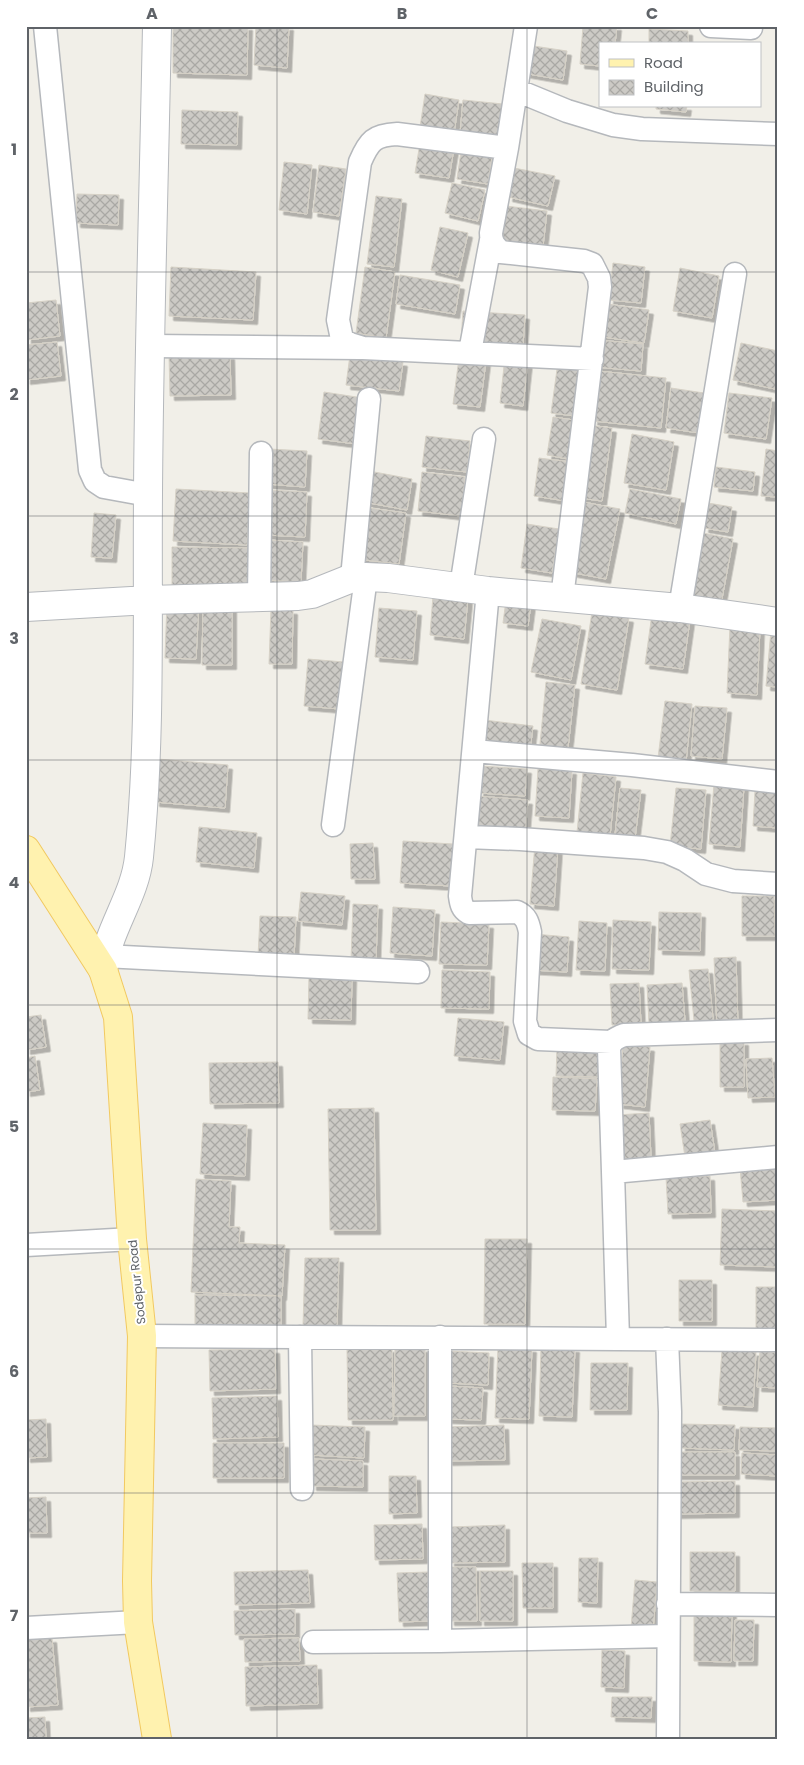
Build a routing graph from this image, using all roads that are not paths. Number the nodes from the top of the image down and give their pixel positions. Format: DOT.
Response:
graph roads {
  1 [pos="44,26"];
  2 [pos="158,26"];
  3 [pos="526,26"];
  4 [pos="711,26"];
  5 [pos="751,28"];
  6 [pos="516,90"];
  7 [pos="778,134"];
  8 [pos="507,148"];
  9 [pos="491,240"];
  10 [pos="735,274"];
  11 [pos="151,346"];
  12 [pos="363,348"];
  13 [pos="470,352"];
  14 [pos="592,359"];
  15 [pos="370,399"];
  16 [pos="484,439"];
  17 [pos="261,453"];
  18 [pos="148,495"];
  19 [pos="359,578"];
  20 [pos="461,587"];
  21 [pos="488,591"];
  22 [pos="259,597"];
  23 [pos="562,598"];
  24 [pos="149,600"];
  25 [pos="26,607"];
  26 [pos="680,608"];
  27 [pos="778,622"];
  28 [pos="474,751"];
  29 [pos="778,782"];
  30 [pos="333,825"];
  31 [pos="466,837"];
  32 [pos="26,850"];
  33 [pos="778,884"];
  34 [pos="104,963"];
  35 [pos="418,972"];
  36 [pos="778,1030"];
  37 [pos="611,1042"];
  38 [pos="778,1158"];
  39 [pos="613,1172"];
  40 [pos="132,1239"];
  41 [pos="26,1245"];
  42 [pos="142,1336"];
  43 [pos="300,1337"];
  44 [pos="440,1338"];
  45 [pos="618,1339"];
  46 [pos="667,1339"];
  47 [pos="778,1340"];
  48 [pos="302,1489"];
  49 [pos="668,1604"];
  50 [pos="778,1605"];
  51 [pos="138,1622"];
  52 [pos="26,1628"];
  53 [pos="668,1636"];
  54 [pos="313,1642"];
  55 [pos="440,1642"];
  56 [pos="157,1739"];
  57 [pos="668,1739"];
  1 -- 18 [label="street"];
  2 -- 11 [label="street"];
  3 -- 6 [label="street"];
  4 -- 5 [label="street"];
  6 -- 7 [label="street"];
  6 -- 8 [label="street"];
  8 -- 9 [label="street"];
  8 -- 12 [label="street"];
  9 -- 13 [label="street"];
  9 -- 14 [label="street"];
  10 -- 26 [label="street"];
  11 -- 12 [label="street"];
  11 -- 18 [label="street"];
  12 -- 13 [label="street"];
  13 -- 14 [label="street"];
  14 -- 23 [label="street"];
  15 -- 19 [label="street"];
  16 -- 20 [label="street"];
  17 -- 22 [label="street"];
  18 -- 24 [label="street"];
  19 -- 20 [label="street"];
  19 -- 22 [label="street"];
  19 -- 30 [label="street"];
  20 -- 21 [label="street"];
  21 -- 23 [label="street"];
  21 -- 28 [label="street"];
  22 -- 24 [label="street"];
  23 -- 26 [label="street"];
  24 -- 25 [label="street"];
  24 -- 34 [label="street"];
  26 -- 27 [label="street"];
  28 -- 29 [label="street"];
  28 -- 31 [label="street"];
  31 -- 33 [label="street"];
  31 -- 37 [label="street"];
  32 -- 34 [label="main road, Sodepur Road"];
  34 -- 35 [label="street"];
  34 -- 40 [label="main road, Sodepur Road"];
  36 -- 37 [label="street"];
  37 -- 39 [label="street"];
  38 -- 39 [label="street"];
  39 -- 45 [label="street"];
  40 -- 41 [label="street"];
  40 -- 42 [label="main road, Sodepur Road"];
  42 -- 43 [label="street"];
  42 -- 51 [label="main road, Sodepur Road"];
  43 -- 44 [label="street"];
  43 -- 48 [label="street"];
  44 -- 45 [label="street"];
  44 -- 55 [label="street"];
  45 -- 46 [label="street"];
  46 -- 47 [label="street"];
  46 -- 49 [label="street"];
  49 -- 50 [label="street"];
  49 -- 53 [label="street"];
  51 -- 52 [label="street"];
  51 -- 56 [label="main road, Sodepur Road"];
  53 -- 55 [label="street"];
  53 -- 57 [label="street"];
  54 -- 55 [label="street"];
}
